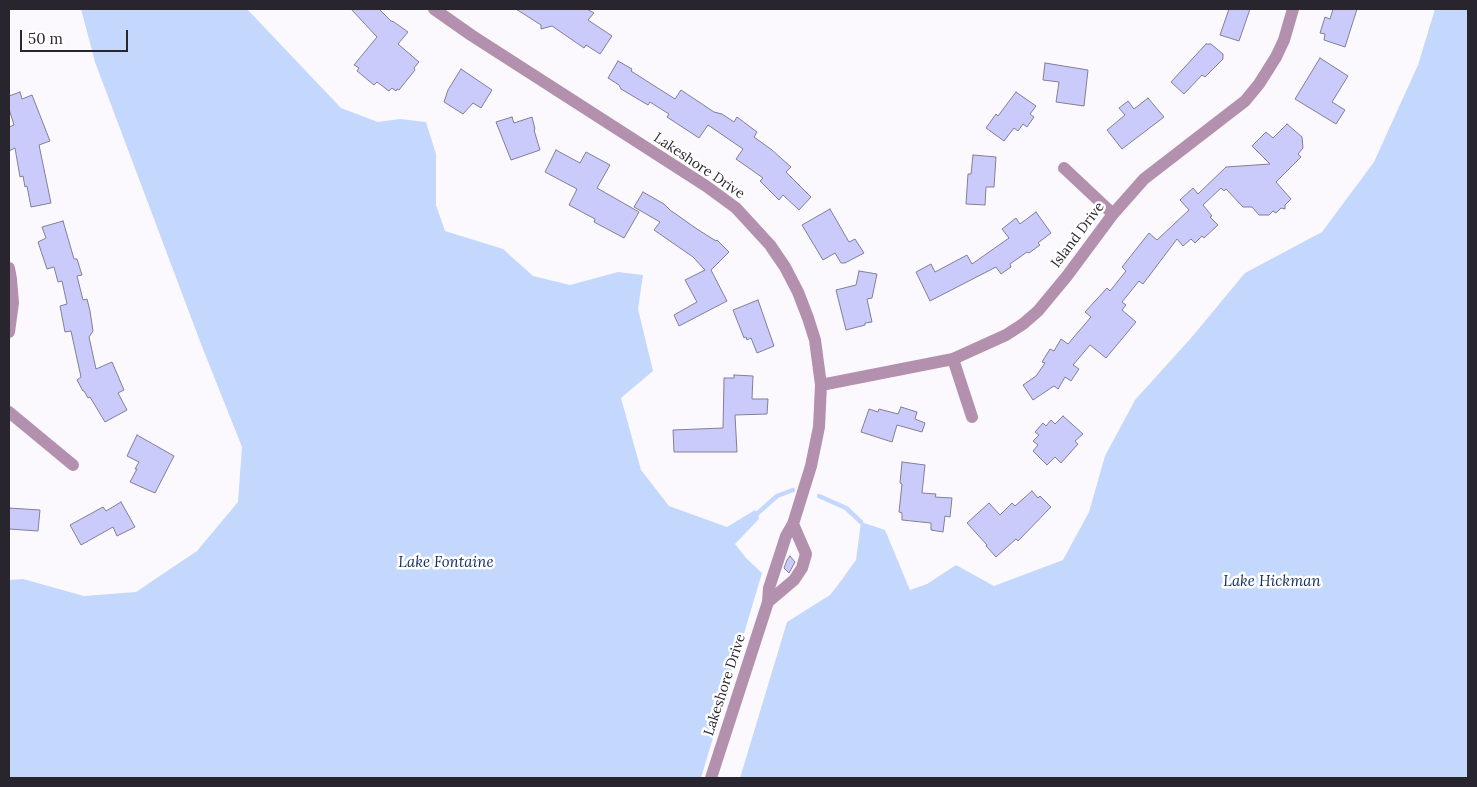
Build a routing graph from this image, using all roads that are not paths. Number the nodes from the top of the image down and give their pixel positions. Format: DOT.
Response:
graph roads {
  1 [pos="434,9"];
  2 [pos="1293,9"];
  3 [pos="1064,168"];
  4 [pos="1112,214"];
  5 [pos="9,268"];
  6 [pos="9,332"];
  7 [pos="953,358"];
  8 [pos="821,385"];
  9 [pos="9,412"];
  10 [pos="972,418"];
  11 [pos="74,465"];
  12 [pos="793,524"];
  13 [pos="768,602"];
  14 [pos="711,778"];
  1 -- 8 [label="street, Lakeshore Drive"];
  2 -- 4 [label="street, Island Drive"];
  3 -- 4 [label="street"];
  4 -- 7 [label="street, Island Drive"];
  5 -- 6 [label="street"];
  7 -- 8 [label="street, Island Drive"];
  7 -- 10 [label="street"];
  8 -- 12 [label="street, Lakeshore Drive"];
  9 -- 11 [label="street"];
  12 -- 13 [label="street, Lakeshore Drive"];
  12 -- 13 [label="street"];
  13 -- 14 [label="street, Lakeshore Drive"];
}
